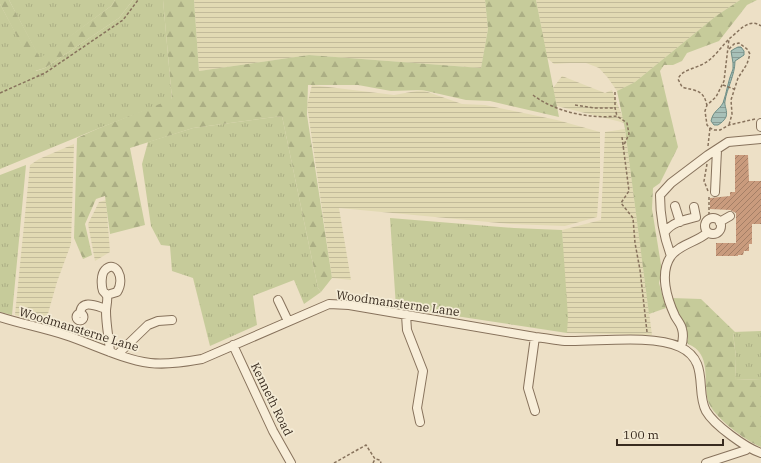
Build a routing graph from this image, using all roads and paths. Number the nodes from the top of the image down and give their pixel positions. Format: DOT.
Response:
graph roads {
  1 [pos="138,0"];
  2 [pos="761,26"];
  3 [pos="729,39"];
  4 [pos="728,49"];
  5 [pos="722,85"];
  6 [pos="735,90"];
  7 [pos="615,92"];
  8 [pos="0,93"];
  9 [pos="534,95"];
  10 [pos="575,105"];
  11 [pos="707,107"];
  12 [pos="615,108"];
  13 [pos="617,116"];
  14 [pos="761,117"];
  15 [pos="761,123"];
  16 [pos="729,125"];
  17 [pos="761,127"];
  18 [pos="710,128"];
  19 [pos="622,137"];
  20 [pos="761,137"];
  21 [pos="623,147"];
  22 [pos="717,150"];
  23 [pos="708,155"];
  24 [pos="715,192"];
  25 [pos="675,206"];
  26 [pos="694,207"];
  27 [pos="730,216"];
  28 [pos="680,222"];
  29 [pos="720,223"];
  30 [pos="665,232"];
  31 [pos="707,233"];
  32 [pos="671,256"];
  33 [pos="107,296"];
  34 [pos="278,300"];
  35 [pos="106,308"];
  36 [pos="80,313"];
  37 [pos="406,315"];
  38 [pos="0,317"];
  39 [pos="172,320"];
  40 [pos="288,321"];
  41 [pos="535,337"];
  42 [pos="646,340"];
  43 [pos="233,345"];
  44 [pos="681,347"];
  45 [pos="114,353"];
  46 [pos="535,411"];
  47 [pos="420,422"];
  48 [pos="748,448"];
  49 [pos="761,454"];
  50 [pos="375,459"];
  51 [pos="291,463"];
  52 [pos="334,463"];
  53 [pos="373,463"];
  54 [pos="381,463"];
  55 [pos="706,463"];
  1 -- 8 [label="path"];
  2 -- 3 [label="path"];
  3 -- 4 [label="path"];
  3 -- 11 [label="path"];
  4 -- 5 [label="path"];
  4 -- 6 [label="path"];
  5 -- 6 [label="path"];
  5 -- 11 [label="path"];
  6 -- 16 [label="path"];
  7 -- 12 [label="path"];
  9 -- 13 [label="path"];
  10 -- 12 [label="path"];
  11 -- 18 [label="path"];
  12 -- 13 [label="path"];
  13 -- 21 [label="path"];
  14 -- 16 [label="path"];
  15 -- 17 [label="street"];
  16 -- 18 [label="path"];
  18 -- 23 [label="path"];
  19 -- 21 [label="path"];
  20 -- 22 [label="street"];
  21 -- 42 [label="path"];
  22 -- 23 [label="street"];
  22 -- 24 [label="street"];
  23 -- 30 [label="street"];
  25 -- 28 [label="street"];
  26 -- 28 [label="street"];
  27 -- 29 [label="street"];
  28 -- 30 [label="street"];
  29 -- 31 [label="street"];
  29 -- 31 [label="street"];
  30 -- 32 [label="street"];
  31 -- 32 [label="street"];
  32 -- 44 [label="street"];
  33 -- 35 [label="street"];
  34 -- 40 [label="street"];
  35 -- 36 [label="street"];
  35 -- 45 [label="street"];
  37 -- 40 [label="street, Woodmansterne Lane"];
  37 -- 41 [label="street, Woodmansterne Lane"];
  37 -- 47 [label="street"];
  38 -- 45 [label="street, Woodmansterne Lane"];
  39 -- 45 [label="street"];
  40 -- 43 [label="street, Woodmansterne Lane"];
  41 -- 42 [label="street, Woodmansterne Lane"];
  41 -- 46 [label="street"];
  42 -- 44 [label="street, Woodmansterne Lane"];
  43 -- 45 [label="street, Woodmansterne Lane"];
  43 -- 51 [label="street, Kenneth Road"];
  44 -- 48 [label="street"];
  48 -- 49 [label="street"];
  48 -- 55 [label="street"];
  50 -- 52 [label="path"];
  50 -- 53 [label="path"];
  50 -- 54 [label="path"];
}
